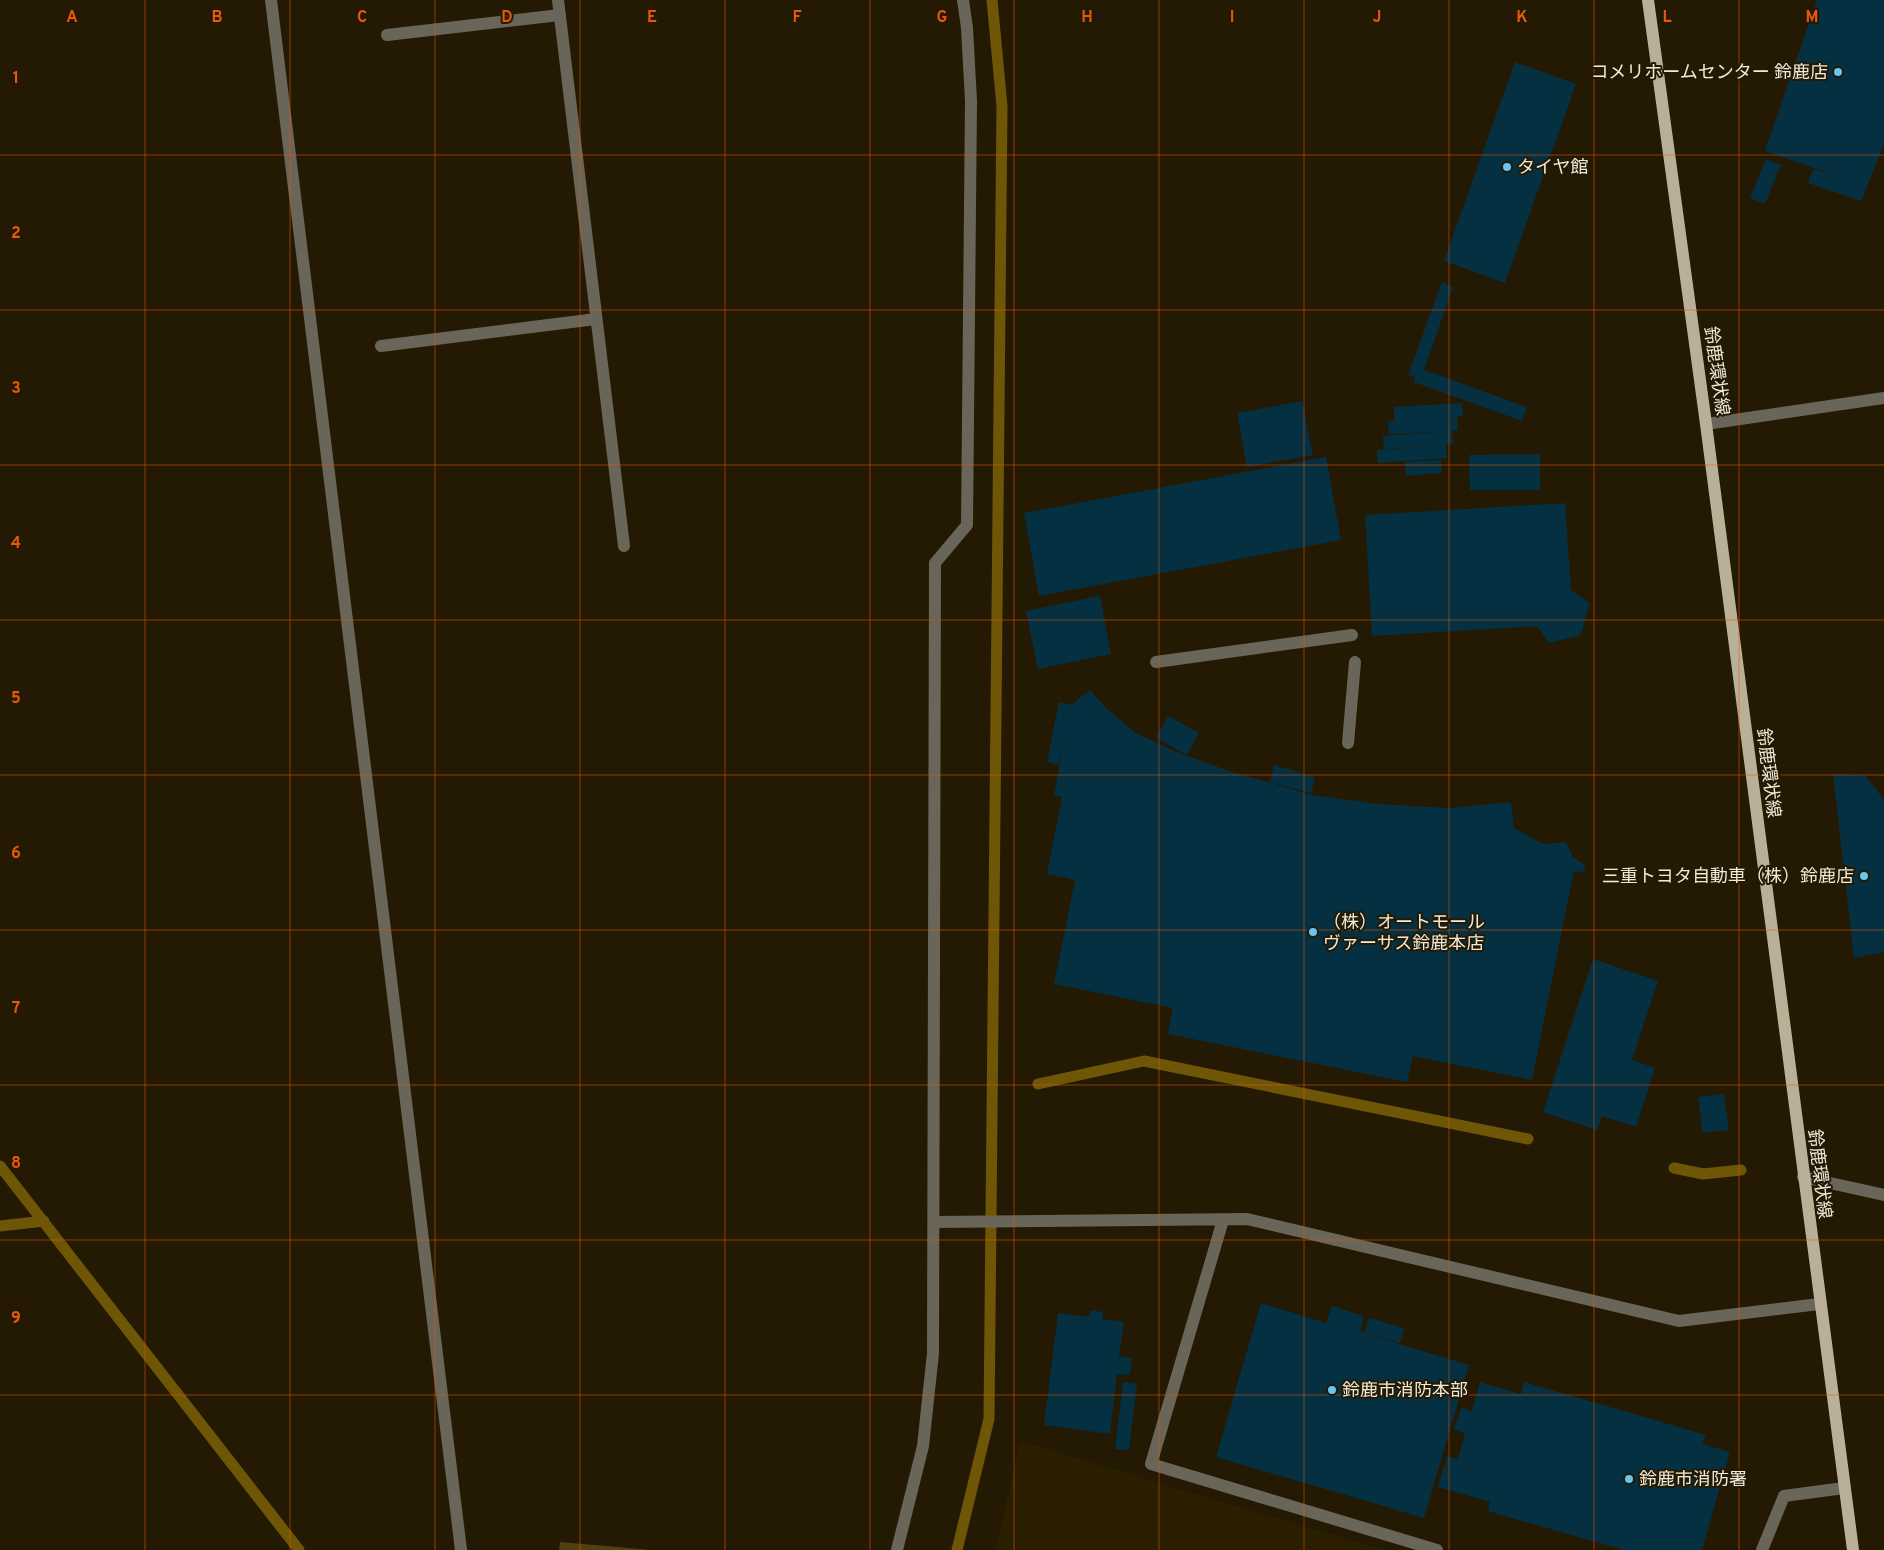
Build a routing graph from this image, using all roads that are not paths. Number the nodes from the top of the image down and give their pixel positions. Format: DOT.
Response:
graph roads {
  1 [pos="271,0"];
  2 [pos="558,0"];
  3 [pos="963,0"];
  4 [pos="1648,0"];
  5 [pos="560,15"];
  6 [pos="386,34"];
  7 [pos="596,318"];
  8 [pos="381,346"];
  9 [pos="1884,398"];
  10 [pos="1706,424"];
  11 [pos="624,546"];
  12 [pos="1352,635"];
  13 [pos="1156,662"];
  14 [pos="1355,662"];
  15 [pos="1348,743"];
  16 [pos="1803,1177"];
  17 [pos="1884,1195"];
  18 [pos="1223,1220"];
  19 [pos="934,1222"];
  20 [pos="1819,1304"];
  21 [pos="1844,1488"];
  22 [pos="461,1550"];
  23 [pos="897,1550"];
  24 [pos="1437,1550"];
  25 [pos="1762,1550"];
  26 [pos="1853,1550"];
  1 -- 22 [label="street"];
  2 -- 5 [label="street"];
  3 -- 19 [label="street"];
  4 -- 10 [label="main road, 鈴鹿環状線"];
  5 -- 6 [label="street"];
  5 -- 7 [label="street"];
  7 -- 8 [label="street"];
  7 -- 11 [label="street"];
  9 -- 10 [label="street"];
  10 -- 16 [label="main road, 鈴鹿環状線"];
  12 -- 13 [label="street"];
  14 -- 15 [label="street"];
  16 -- 17 [label="street"];
  16 -- 20 [label="main road, 鈴鹿環状線"];
  18 -- 19 [label="street"];
  18 -- 20 [label="street"];
  18 -- 24 [label="street"];
  19 -- 23 [label="street"];
  20 -- 21 [label="main road, 鈴鹿環状線"];
  21 -- 25 [label="street"];
  21 -- 26 [label="main road, 鈴鹿環状線"];
}
